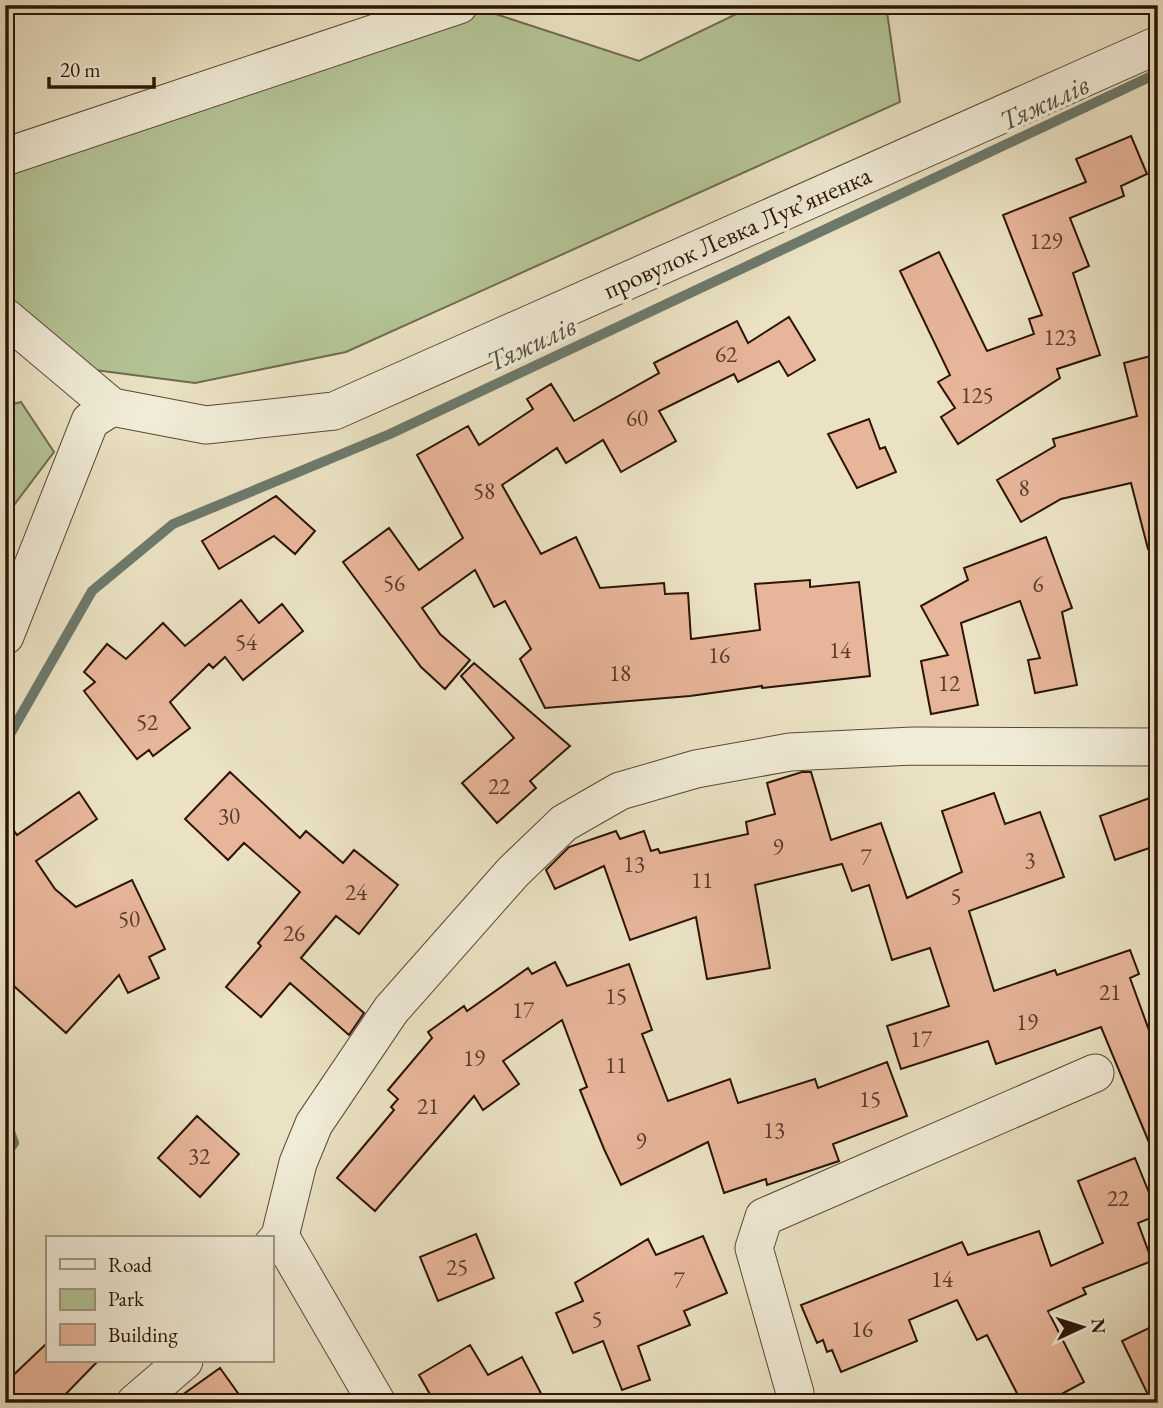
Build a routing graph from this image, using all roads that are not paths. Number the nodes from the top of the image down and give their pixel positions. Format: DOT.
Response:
graph roads {
  1 [pos="459,5"];
  2 [pos="1158,45"];
  3 [pos="5,157"];
  4 [pos="5,317"];
  5 [pos="112,407"];
  6 [pos="5,636"];
  7 [pos="1158,747"];
  8 [pos="1095,1073"];
  9 [pos="276,1241"];
  10 [pos="183,1362"];
  11 [pos="135,1403"];
  12 [pos="377,1403"];
  13 [pos="792,1403"];
  1 -- 3 [label="street"];
  2 -- 5 [label="street, провулок Левка Лукʼяненка"];
  4 -- 5 [label="street"];
  5 -- 6 [label="street"];
  7 -- 9 [label="street"];
  8 -- 13 [label="street"];
  9 -- 12 [label="street"];
  10 -- 11 [label="street"];
}
